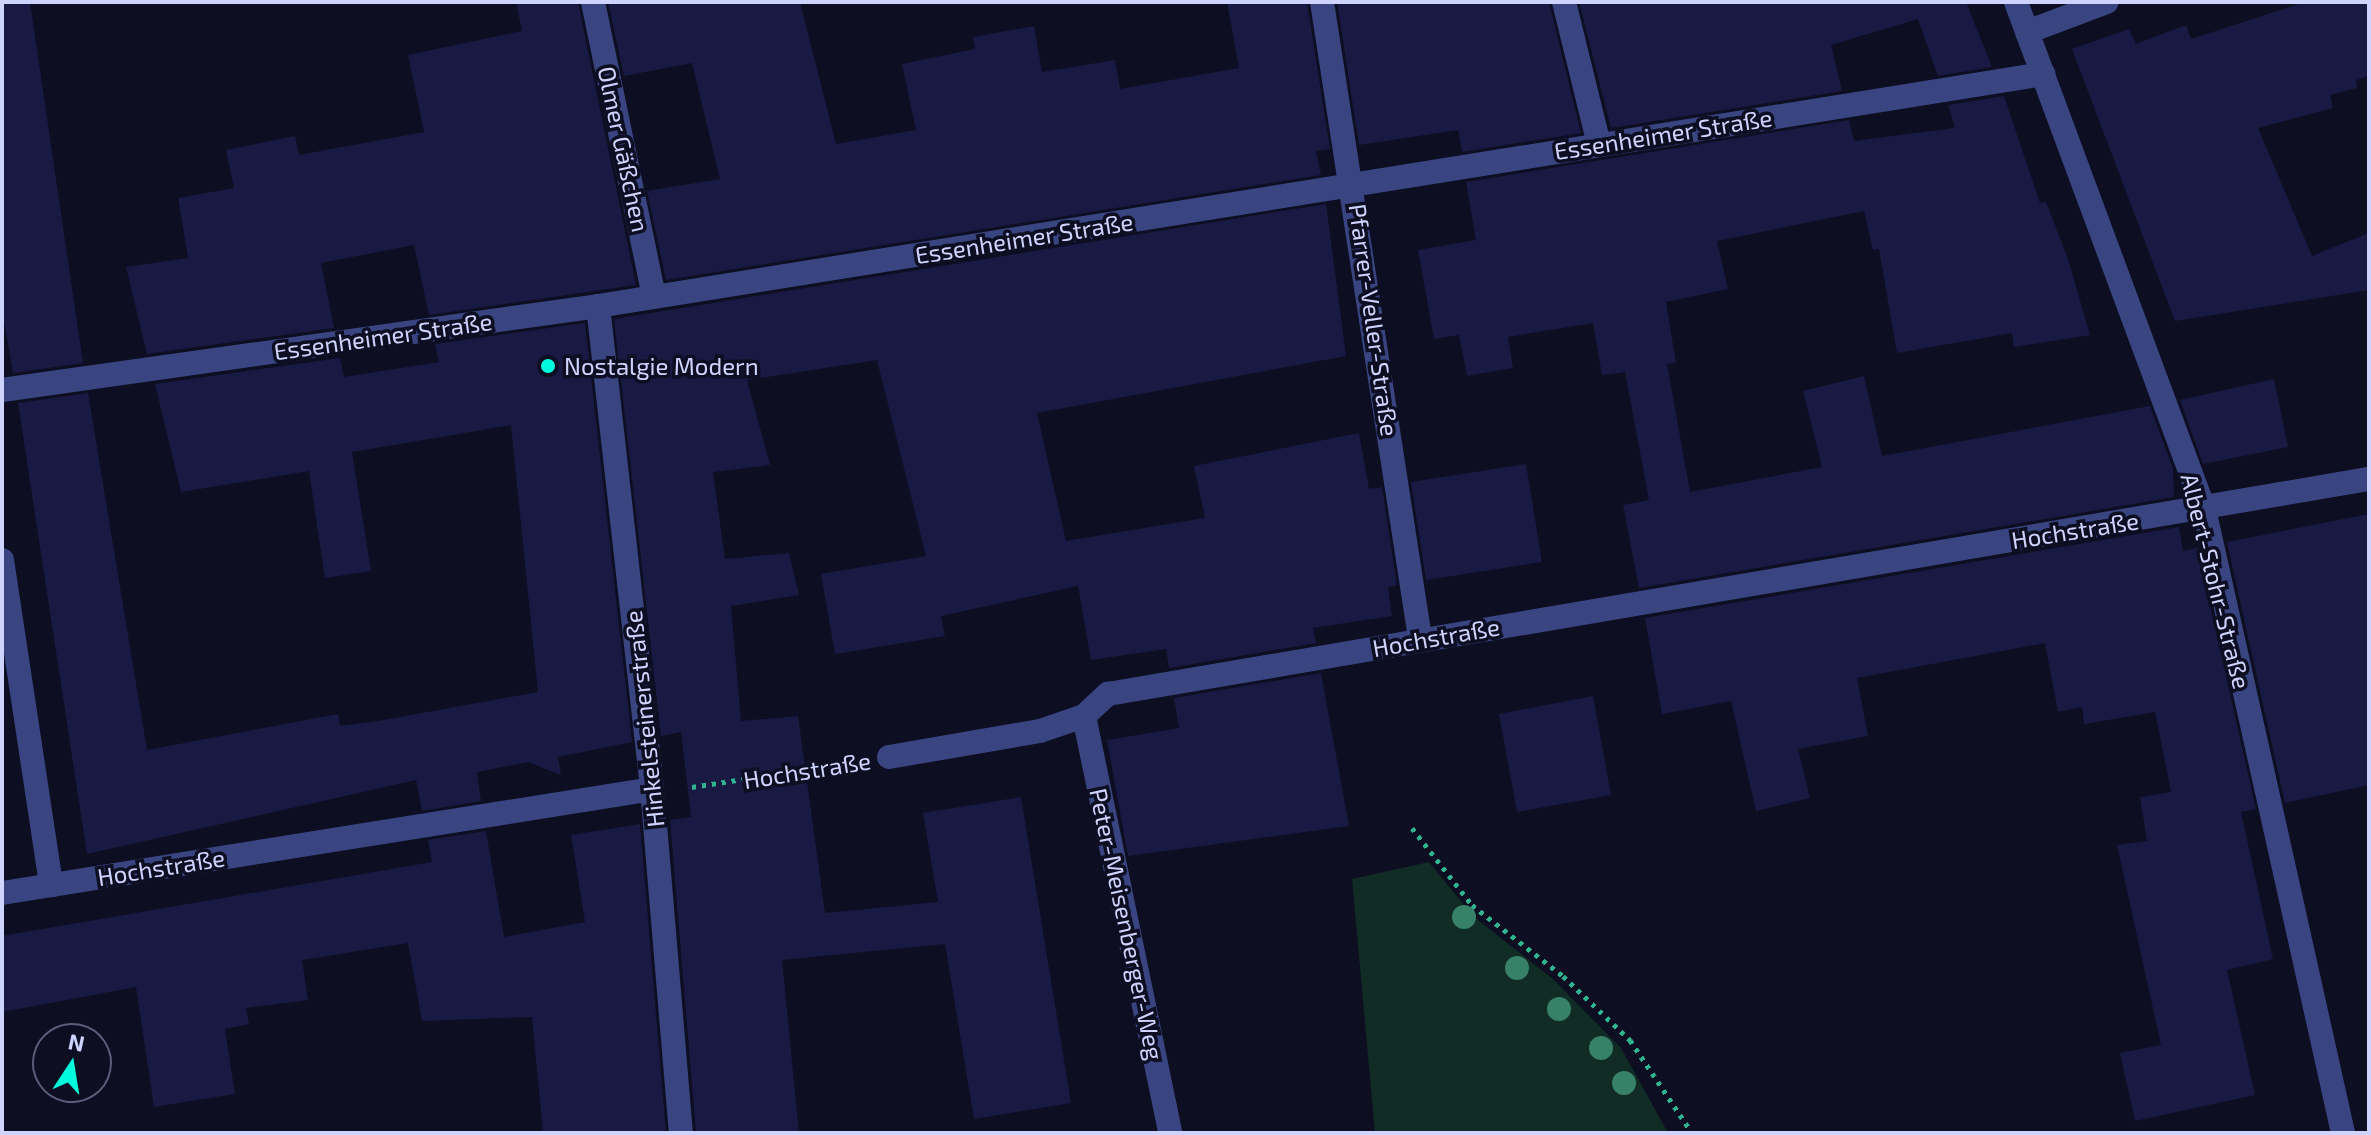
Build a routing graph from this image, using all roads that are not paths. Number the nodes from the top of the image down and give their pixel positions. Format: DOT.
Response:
graph roads {
  1 [pos="593,2"];
  2 [pos="1322,2"];
  3 [pos="1564,2"];
  4 [pos="2016,2"];
  5 [pos="2107,2"];
  6 [pos="2027,32"];
  7 [pos="2044,74"];
  8 [pos="1599,144"];
  9 [pos="1355,185"];
  10 [pos="654,297"];
  11 [pos="598,306"];
  12 [pos="2,390"];
  13 [pos="2369,479"];
  14 [pos="2204,509"];
  15 [pos="2,560"];
  16 [pos="1420,638"];
  17 [pos="1084,716"];
  18 [pos="889,757"];
  19 [pos="652,789"];
  20 [pos="51,885"];
  21 [pos="2,893"];
  22 [pos="681,1133"];
  23 [pos="1170,1133"];
  24 [pos="2343,1133"];
  1 -- 10 [label="street, Olmer Gäßchen"];
  2 -- 9 [label="street, Pfarrer-Veller-Straße"];
  3 -- 8 [label="street"];
  4 -- 6 [label="street, Albert-Stohr-Straße"];
  5 -- 6 [label="street"];
  6 -- 7 [label="street, Albert-Stohr-Straße"];
  7 -- 8 [label="street, Essenheimer Straße"];
  7 -- 14 [label="street, Albert-Stohr-Straße"];
  8 -- 9 [label="street, Essenheimer Straße"];
  9 -- 10 [label="street, Essenheimer Straße"];
  9 -- 16 [label="street, Pfarrer-Veller-Straße"];
  10 -- 11 [label="street, Essenheimer Straße"];
  11 -- 12 [label="street, Essenheimer Straße"];
  11 -- 19 [label="street, Hinkelsteinerstraße"];
  13 -- 14 [label="street, Hochstraße"];
  14 -- 16 [label="street, Hochstraße"];
  14 -- 24 [label="street, Albert-Stohr-Straße"];
  15 -- 20 [label="street"];
  16 -- 17 [label="street, Hochstraße"];
  17 -- 18 [label="street, Hochstraße"];
  17 -- 23 [label="street, Peter-Meisenberger-Weg"];
  19 -- 20 [label="street, Hochstraße"];
  19 -- 22 [label="street, Hinkelsteinerstraße"];
  20 -- 21 [label="street, Hochstraße"];
}
